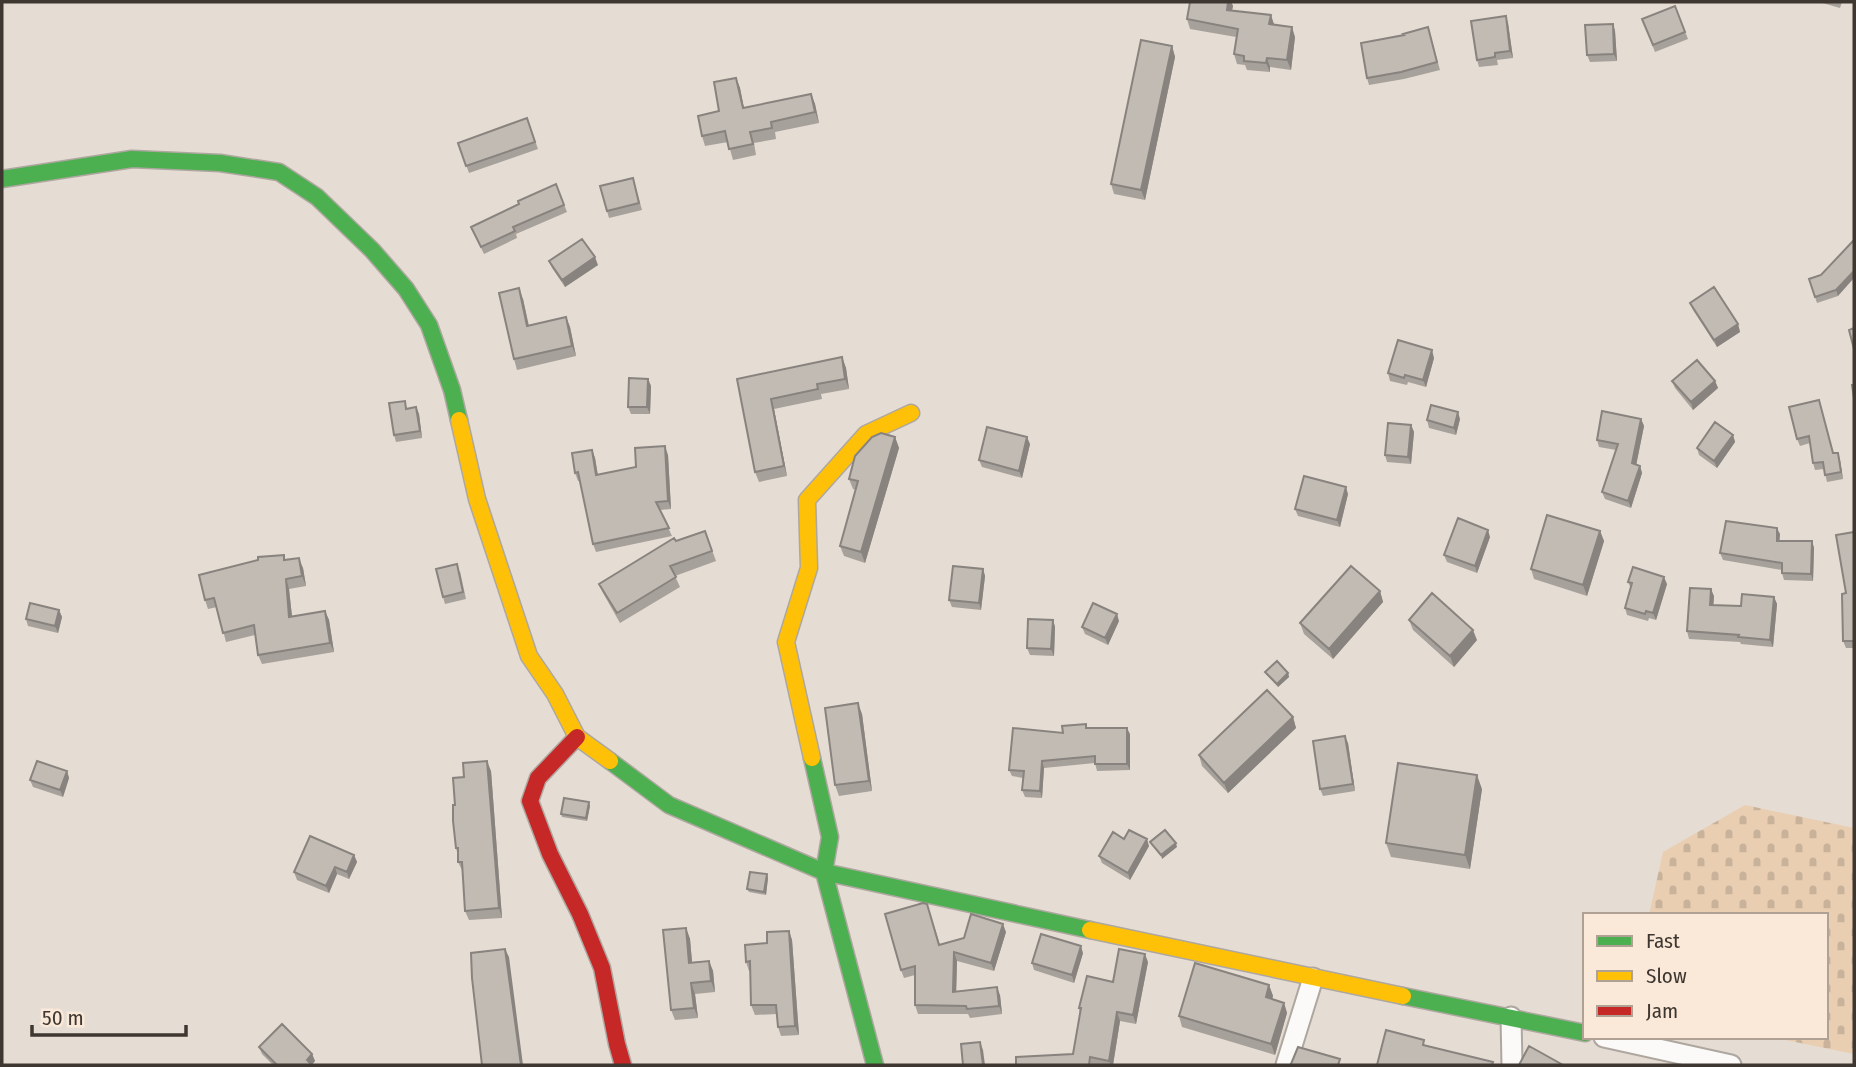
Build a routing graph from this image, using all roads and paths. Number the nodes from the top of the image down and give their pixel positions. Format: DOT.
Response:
graph roads {
  1 [pos="2,179"];
  2 [pos="911,413"];
  3 [pos="576,737"];
  4 [pos="824,872"];
  5 [pos="1313,978"];
  6 [pos="1511,1017"];
  7 [pos="1583,1033"];
  8 [pos="1613,1039"];
  9 [pos="623,1065"];
  10 [pos="875,1065"];
  11 [pos="1286,1065"];
  12 [pos="1512,1065"];
  13 [pos="1731,1065"];
  1 -- 3 [label="street"];
  2 -- 4 [label="street"];
  3 -- 4 [label="street"];
  3 -- 9 [label="street"];
  4 -- 5 [label="street"];
  4 -- 10 [label="street"];
  5 -- 6 [label="street"];
  5 -- 11 [label="street"];
  6 -- 7 [label="street"];
  6 -- 12 [label="street"];
  8 -- 13 [label="street"];
}
